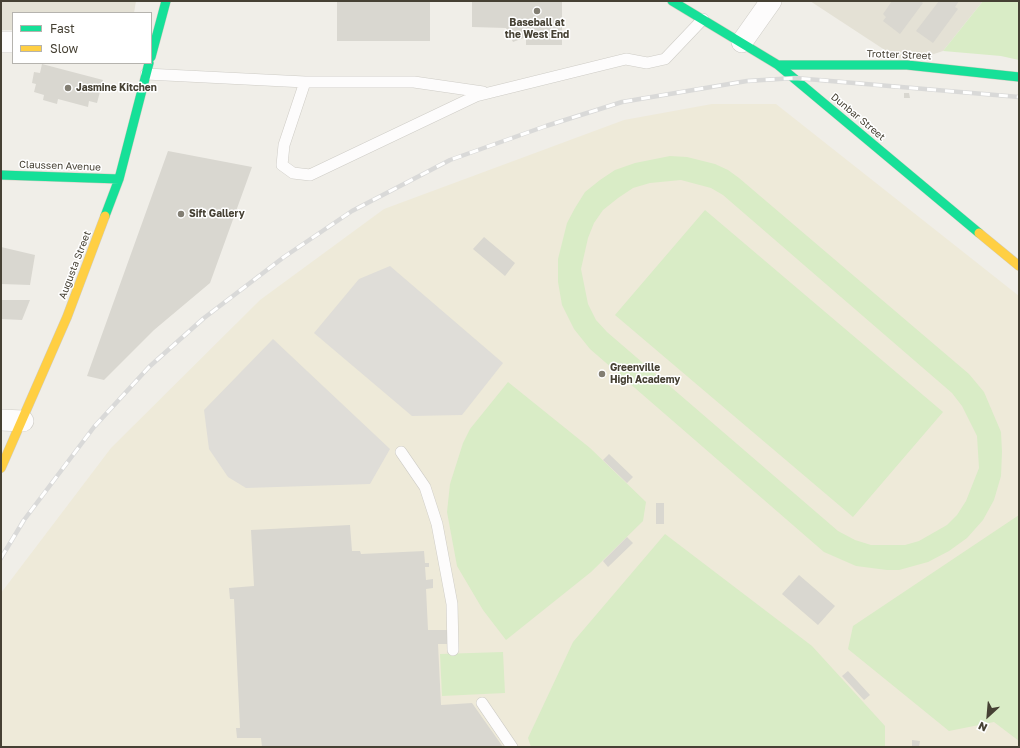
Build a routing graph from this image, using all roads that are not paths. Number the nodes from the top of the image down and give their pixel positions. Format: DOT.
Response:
graph roads {
  1 [pos="166,1"];
  2 [pos="672,1"];
  3 [pos="771,1"];
  4 [pos="703,19"];
  5 [pos="1,42"];
  6 [pos="12,42"];
  7 [pos="742,42"];
  8 [pos="152,50"];
  9 [pos="148,64"];
  10 [pos="778,65"];
  11 [pos="146,74"];
  12 [pos="1019,77"];
  13 [pos="305,82"];
  14 [pos="488,92"];
  15 [pos="1,175"];
  16 [pos="119,179"];
  17 [pos="1019,266"];
  18 [pos="1,420"];
  19 [pos="23,421"];
  20 [pos="401,452"];
  21 [pos="1,468"];
  22 [pos="453,650"];
  23 [pos="482,703"];
  24 [pos="512,747"];
  1 -- 8 [label="street, Augusta Street"];
  2 -- 4 [label="street, Dunbar Street"];
  3 -- 7 [label="street"];
  4 -- 7 [label="street, Dunbar Street"];
  4 -- 14 [label="lane"];
  5 -- 6 [label="street"];
  7 -- 10 [label="street, Dunbar Street"];
  9 -- 11 [label="street, Augusta Street"];
  10 -- 12 [label="street, Trotter Street"];
  10 -- 17 [label="street, Dunbar Street"];
  11 -- 13 [label="lane"];
  11 -- 16 [label="street, Augusta Street"];
  13 -- 14 [label="lane"];
  13 -- 14 [label="lane"];
  15 -- 16 [label="street, Claussen Avenue"];
  16 -- 19 [label="street, Augusta Street"];
  18 -- 19 [label="street"];
  19 -- 21 [label="street, Augusta Street"];
  20 -- 22 [label="lane"];
  23 -- 24 [label="lane"];
}
